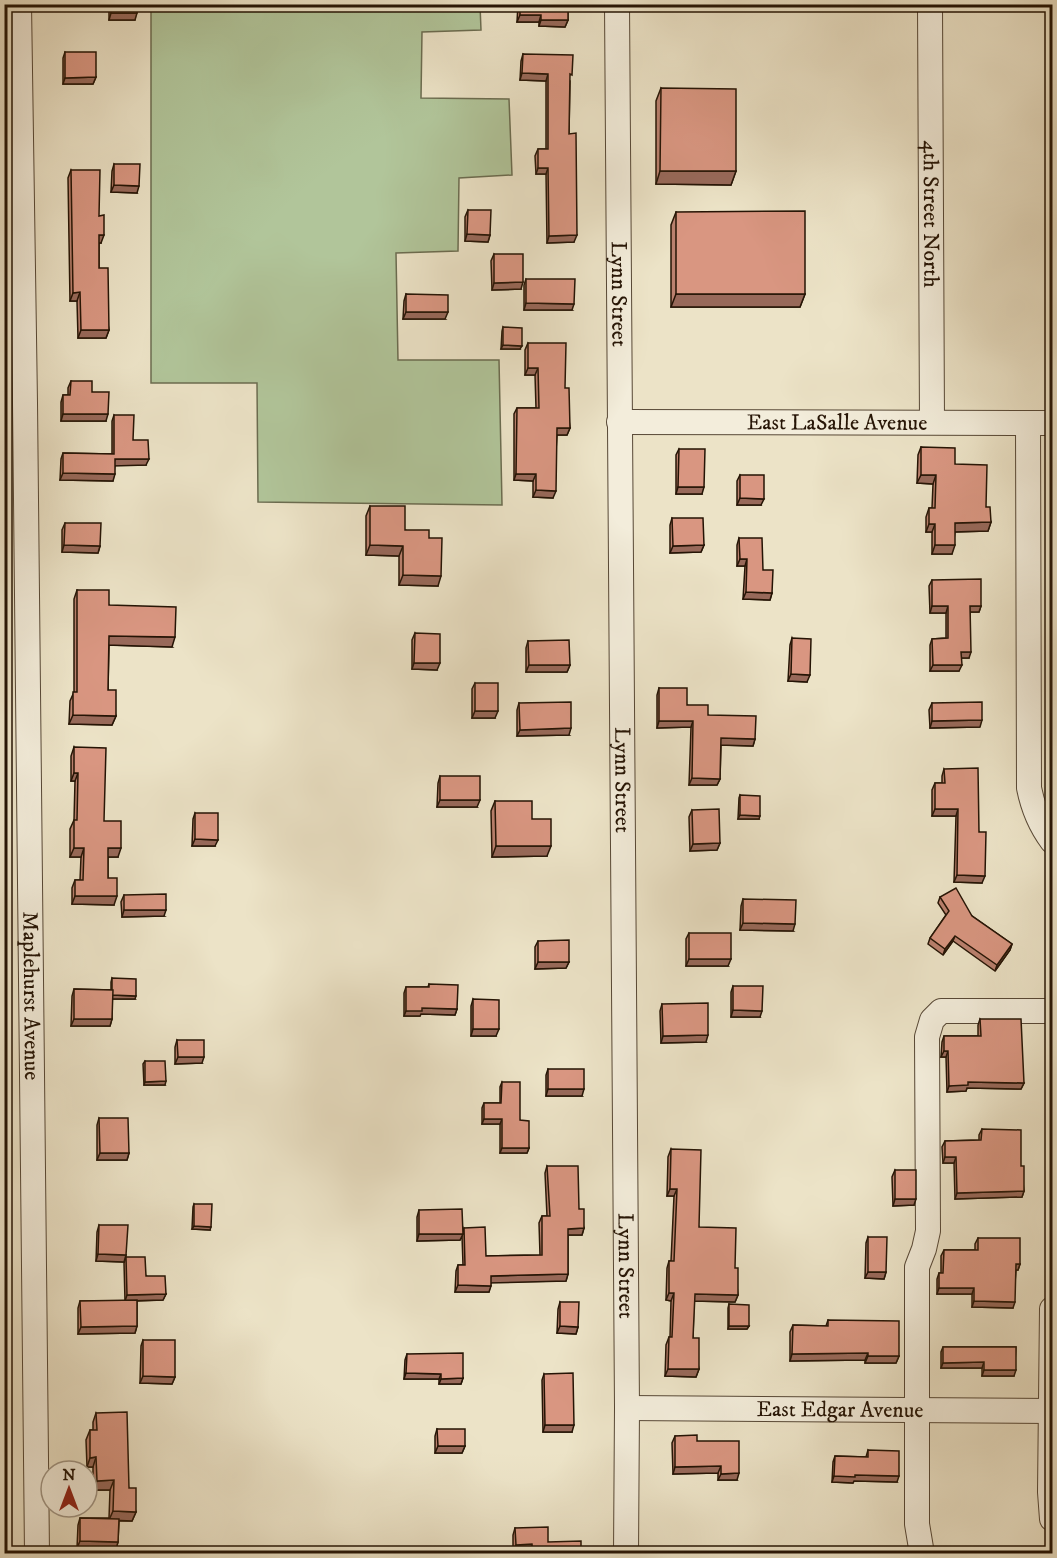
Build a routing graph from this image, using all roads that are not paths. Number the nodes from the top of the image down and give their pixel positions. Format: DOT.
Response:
graph roads {
  1 [pos="19,4"];
  2 [pos="617,4"];
  3 [pos="930,4"];
  4 [pos="619,422"];
  5 [pos="932,422"];
  6 [pos="1028,423"];
  7 [pos="1053,423"];
  8 [pos="1053,841"];
  9 [pos="1053,1011"];
  10 [pos="1053,1309"];
  11 [pos="627,1408"];
  12 [pos="918,1410"];
  13 [pos="1052,1411"];
  14 [pos="1053,1519"];
  15 [pos="37,1554"];
  16 [pos="626,1554"];
  17 [pos="922,1554"];
  1 -- 15 [label="street, Maplehurst Avenue"];
  2 -- 4 [label="street, Lynn Street"];
  3 -- 5 [label="street, 4th Street North"];
  4 -- 5 [label="street, East LaSalle Avenue"];
  4 -- 11 [label="street, Lynn Street"];
  5 -- 6 [label="street, East LaSalle Avenue"];
  6 -- 7 [label="street, East LaSalle Avenue"];
  6 -- 8 [label="street"];
  9 -- 12 [label="street"];
  10 -- 13 [label="street"];
  11 -- 12 [label="street, East Edgar Avenue"];
  11 -- 16 [label="street, Lynn Street"];
  12 -- 13 [label="street, East Edgar Avenue"];
  12 -- 17 [label="street"];
  13 -- 14 [label="street"];
}
